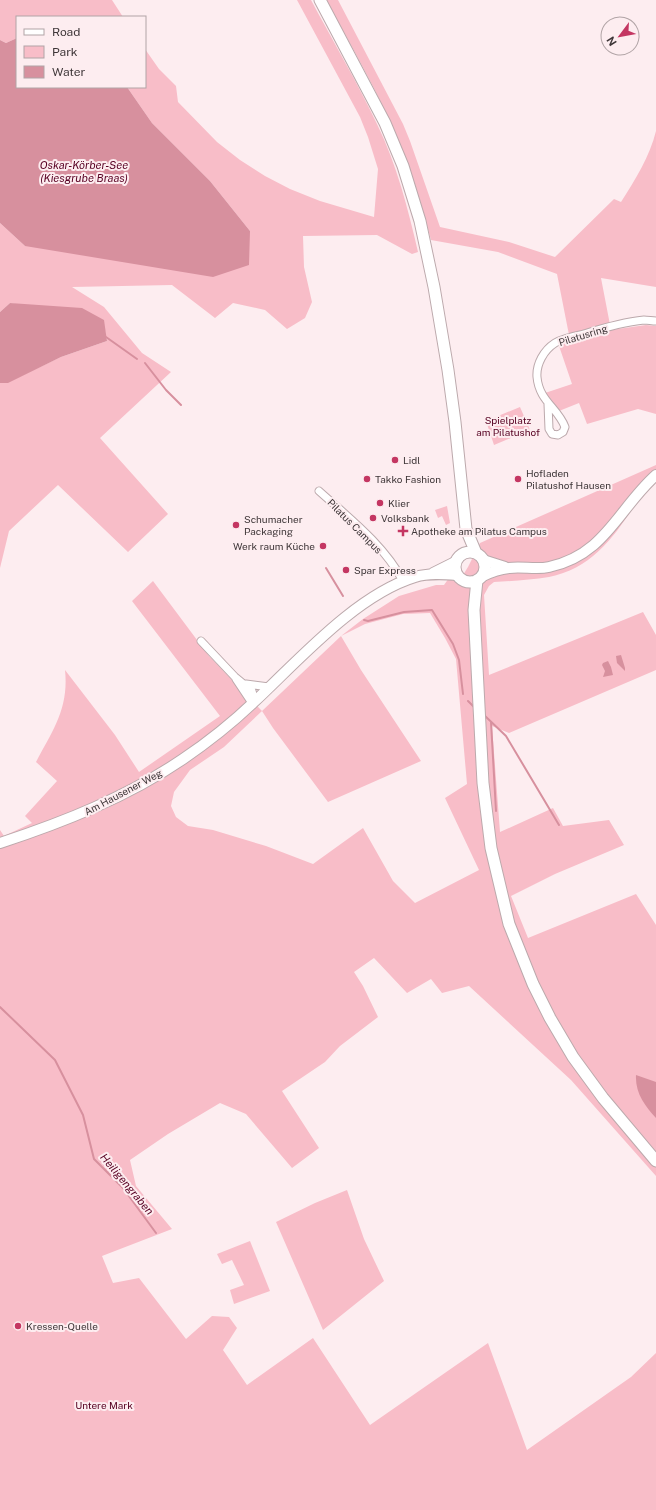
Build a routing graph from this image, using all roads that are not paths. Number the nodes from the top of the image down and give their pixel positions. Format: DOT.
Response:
graph roads {
  1 [pos="320,0"];
  2 [pos="656,321"];
  3 [pos="548,404"];
  4 [pos="656,475"];
  5 [pos="319,491"];
  6 [pos="466,529"];
  7 [pos="480,557"];
  8 [pos="459,558"];
  9 [pos="509,568"];
  10 [pos="429,574"];
  11 [pos="461,578"];
  12 [pos="480,578"];
  13 [pos="403,581"];
  14 [pos="474,610"];
  15 [pos="201,640"];
  16 [pos="234,677"];
  17 [pos="243,683"];
  18 [pos="269,687"];
  19 [pos="254,702"];
  20 [pos="0,843"];
  21 [pos="656,1161"];
  1 -- 6 [label="main road"];
  2 -- 3 [label="street, Pilatusring"];
  4 -- 9 [label="main road"];
  5 -- 13 [label="street, Pilatus Campus"];
  6 -- 7 [label="main road"];
  6 -- 8 [label="main road"];
  7 -- 8 [label="main road"];
  7 -- 9 [label="main road"];
  7 -- 12 [label="main road"];
  8 -- 10 [label="main road"];
  8 -- 11 [label="main road"];
  9 -- 12 [label="main road"];
  10 -- 11 [label="main road"];
  10 -- 13 [label="main road, Am Hausener Weg"];
  11 -- 12 [label="main road"];
  11 -- 14 [label="main road"];
  12 -- 14 [label="main road"];
  13 -- 18 [label="main road, Am Hausener Weg"];
  14 -- 21 [label="main road"];
  15 -- 16 [label="street"];
  16 -- 17 [label="street"];
  16 -- 19 [label="street"];
  17 -- 18 [label="street"];
  17 -- 19 [label="street"];
  18 -- 19 [label="main road, Am Hausener Weg"];
  19 -- 20 [label="main road, Am Hausener Weg"];
}
